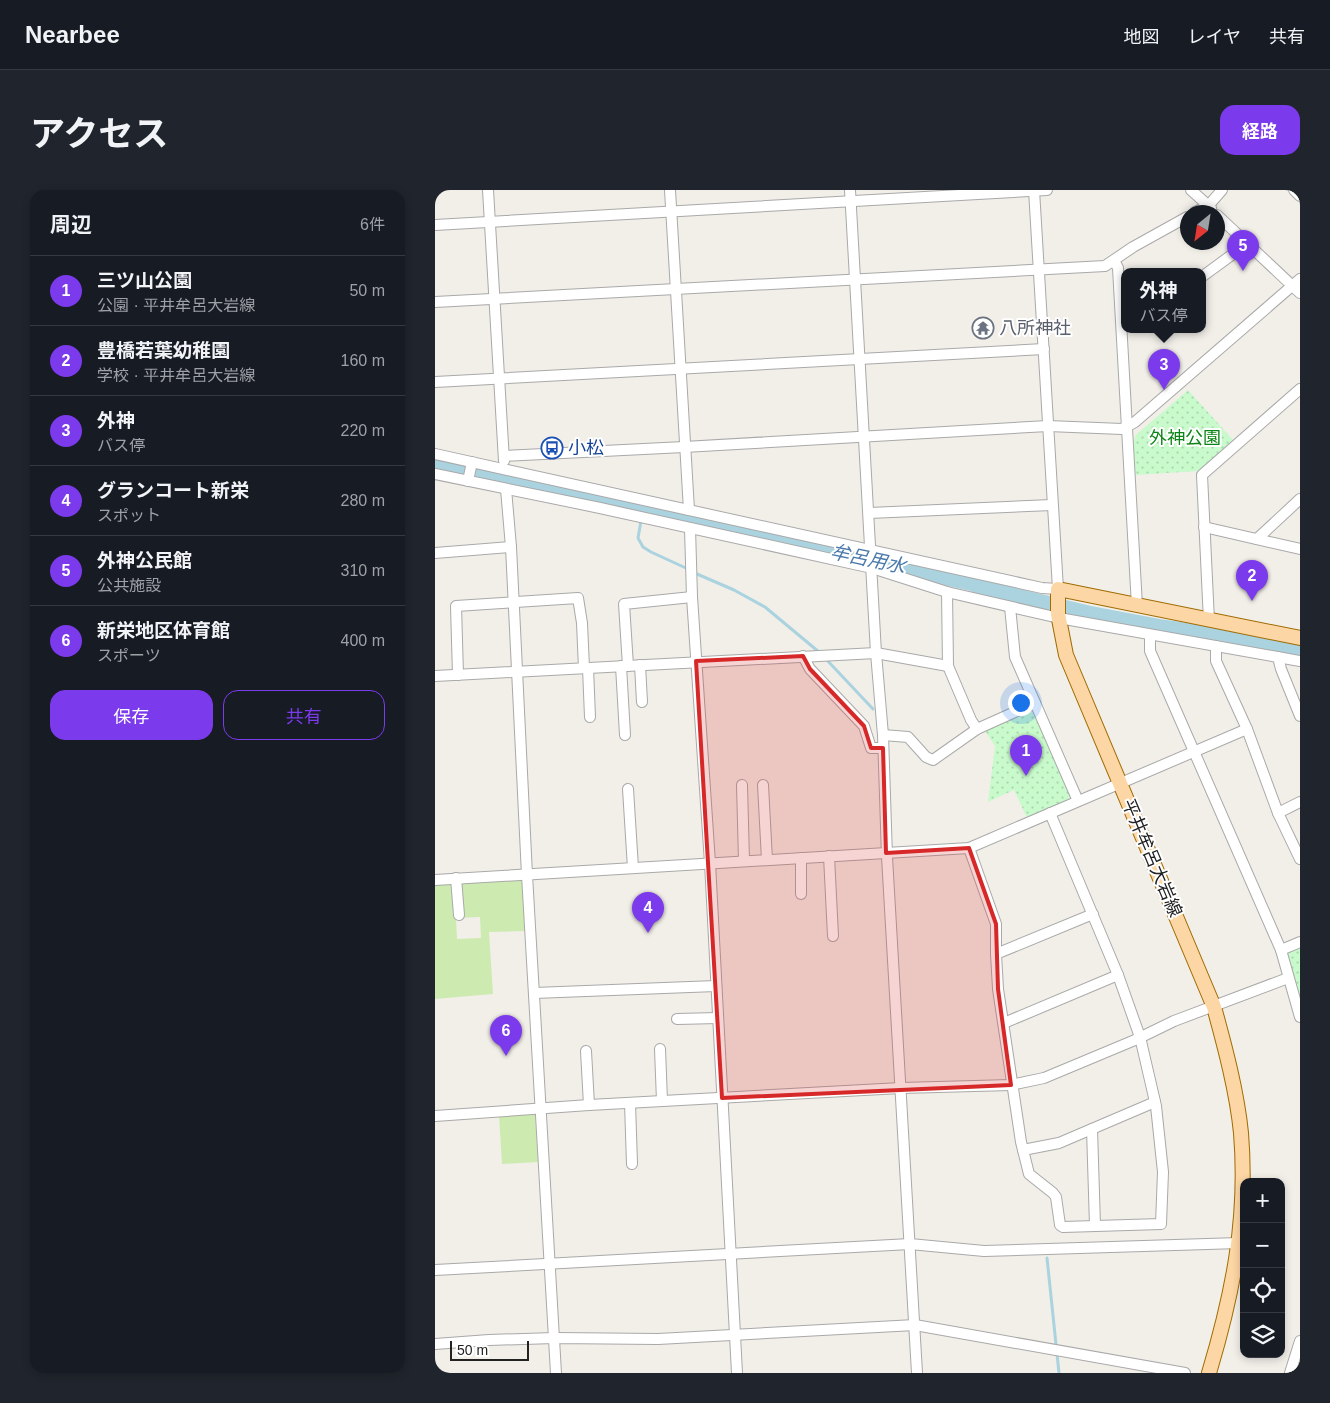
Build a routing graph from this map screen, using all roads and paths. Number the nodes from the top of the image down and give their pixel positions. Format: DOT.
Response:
graph roads {
  1 [pos="488,190"];
  2 [pos="670,190"];
  3 [pos="850,190"];
  4 [pos="1035,190"];
  5 [pos="1047,190"];
  6 [pos="1191,190"];
  7 [pos="1222,190"];
  8 [pos="1294,190"];
  9 [pos="1300,196"];
  10 [pos="850,202"];
  11 [pos="1207,205"];
  12 [pos="1216,205"];
  13 [pos="671,211"];
  14 [pos="1180,221"];
  15 [pos="1225,221"];
  16 [pos="490,222"];
  17 [pos="435,225"];
  18 [pos="1248,243"];
  19 [pos="1114,260"];
  20 [pos="1039,269"];
  21 [pos="1206,274"];
  22 [pos="856,280"];
  23 [pos="1297,286"];
  24 [pos="675,290"];
  25 [pos="1121,295"];
  26 [pos="495,298"];
  27 [pos="435,302"];
  28 [pos="1125,333"];
  29 [pos="1044,348"];
  30 [pos="860,359"];
  31 [pos="681,368"];
  32 [pos="499,378"];
  33 [pos="435,382"];
  34 [pos="1298,394"];
  35 [pos="1048,426"];
  36 [pos="1127,428"];
  37 [pos="864,436"];
  38 [pos="684,447"];
  39 [pos="435,454"];
  40 [pos="503,456"];
  41 [pos="504,469"];
  42 [pos="470,472"];
  43 [pos="435,474"];
  44 [pos="506,489"];
  45 [pos="1300,499"];
  46 [pos="602,500"];
  47 [pos="1053,506"];
  48 [pos="689,510"];
  49 [pos="869,513"];
  50 [pos="1204,527"];
  51 [pos="690,528"];
  52 [pos="1257,539"];
  53 [pos="511,547"];
  54 [pos="1300,548"];
  55 [pos="435,553"];
  56 [pos="871,559"];
  57 [pos="947,592"];
  58 [pos="1058,593"];
  59 [pos="692,597"];
  60 [pos="513,602"];
  61 [pos="1137,606"];
  62 [pos="1010,607"];
  63 [pos="1059,616"];
  64 [pos="1209,621"];
  65 [pos="1150,635"];
  66 [pos="1300,638"];
  67 [pos="1216,646"];
  68 [pos="876,652"];
  69 [pos="803,656"];
  70 [pos="1278,657"];
  71 [pos="696,661"];
  72 [pos="1300,661"];
  73 [pos="640,665"];
  74 [pos="624,666"];
  75 [pos="948,666"];
  76 [pos="586,668"];
  77 [pos="516,672"];
  78 [pos="458,675"];
  79 [pos="435,676"];
  80 [pos="643,702"];
  81 [pos="1035,703"];
  82 [pos="1300,716"];
  83 [pos="591,718"];
  84 [pos="977,728"];
  85 [pos="1247,729"];
  86 [pos="625,735"];
  87 [pos="883,736"];
  88 [pos="883,748"];
  89 [pos="1193,751"];
  90 [pos="1121,783"];
  91 [pos="742,785"];
  92 [pos="763,785"];
  93 [pos="628,789"];
  94 [pos="1078,801"];
  95 [pos="1300,802"];
  96 [pos="1050,813"];
  97 [pos="1278,813"];
  98 [pos="969,848"];
  99 [pos="886,853"];
  100 [pos="829,856"];
  101 [pos="801,858"];
  102 [pos="1300,859"];
  103 [pos="767,860"];
  104 [pos="745,861"];
  105 [pos="710,863"];
  106 [pos="633,868"];
  107 [pos="527,874"];
  108 [pos="456,878"];
  109 [pos="435,880"];
  110 [pos="801,894"];
  111 [pos="459,914"];
  112 [pos="1093,914"];
  113 [pos="833,936"];
  114 [pos="1300,942"];
  115 [pos="1281,950"];
  116 [pos="996,954"];
  117 [pos="1118,975"];
  118 [pos="1288,978"];
  119 [pos="716,986"];
  120 [pos="534,993"];
  121 [pos="1214,1007"];
  122 [pos="1300,1017"];
  123 [pos="718,1018"];
  124 [pos="677,1019"];
  125 [pos="1004,1023"];
  126 [pos="1140,1037"];
  127 [pos="660,1049"];
  128 [pos="586,1051"];
  129 [pos="1011,1085"];
  130 [pos="901,1088"];
  131 [pos="722,1098"];
  132 [pos="662,1101"];
  133 [pos="1155,1102"];
  134 [pos="630,1103"];
  135 [pos="589,1105"];
  136 [pos="540,1108"];
  137 [pos="435,1116"];
  138 [pos="1092,1129"];
  139 [pos="1023,1150"];
  140 [pos="632,1164"];
  141 [pos="1095,1226"];
  142 [pos="1239,1243"];
  143 [pos="910,1244"];
  144 [pos="730,1254"];
  145 [pos="549,1263"];
  146 [pos="435,1270"];
  147 [pos="915,1325"];
  148 [pos="735,1334"];
  149 [pos="554,1338"];
  150 [pos="1300,1341"];
  151 [pos="435,1344"];
  152 [pos="556,1373"];
  153 [pos="737,1373"];
  154 [pos="917,1373"];
  155 [pos="1185,1373"];
  156 [pos="1209,1373"];
  157 [pos="1290,1373"];
  1 -- 16 [label="street"];
  2 -- 13 [label="street"];
  3 -- 10 [label="street"];
  4 -- 5 [label="street"];
  4 -- 10 [label="street"];
  4 -- 20 [label="street"];
  6 -- 11 [label="street"];
  7 -- 12 [label="street"];
  8 -- 9 [label="street"];
  10 -- 13 [label="street"];
  10 -- 22 [label="street"];
  13 -- 16 [label="street"];
  13 -- 24 [label="street"];
  14 -- 19 [label="street"];
  15 -- 18 [label="street"];
  16 -- 17 [label="street"];
  16 -- 26 [label="street"];
  18 -- 21 [label="street"];
  18 -- 23 [label="street"];
  19 -- 20 [label="street"];
  19 -- 25 [label="street"];
  20 -- 22 [label="street"];
  20 -- 29 [label="street"];
  22 -- 24 [label="street"];
  22 -- 30 [label="street"];
  23 -- 36 [label="street"];
  24 -- 26 [label="street"];
  24 -- 31 [label="street"];
  26 -- 27 [label="street"];
  26 -- 32 [label="street"];
  28 -- 36 [label="street"];
  29 -- 30 [label="street"];
  29 -- 35 [label="street"];
  30 -- 31 [label="street"];
  30 -- 37 [label="street"];
  31 -- 32 [label="street"];
  31 -- 38 [label="street"];
  32 -- 33 [label="street"];
  32 -- 40 [label="street"];
  34 -- 50 [label="street"];
  35 -- 36 [label="street"];
  35 -- 37 [label="street"];
  35 -- 47 [label="street"];
  36 -- 61 [label="street"];
  37 -- 38 [label="street"];
  37 -- 49 [label="street"];
  38 -- 40 [label="street"];
  38 -- 48 [label="street"];
  39 -- 42 [label="street"];
  40 -- 41 [label="street"];
  41 -- 42 [label="street"];
  41 -- 46 [label="street"];
  42 -- 43 [label="street"];
  42 -- 44 [label="street"];
  44 -- 46 [label="street"];
  44 -- 53 [label="street"];
  45 -- 52 [label="street"];
  46 -- 48 [label="street"];
  46 -- 51 [label="street"];
  47 -- 49 [label="street"];
  47 -- 58 [label="street"];
  48 -- 56 [label="street"];
  49 -- 56 [label="street"];
  50 -- 52 [label="street"];
  50 -- 64 [label="street"];
  51 -- 56 [label="street"];
  51 -- 59 [label="street"];
  52 -- 54 [label="street"];
  53 -- 55 [label="street"];
  53 -- 60 [label="street"];
  56 -- 57 [label="street"];
  56 -- 58 [label="street"];
  56 -- 68 [label="street"];
  57 -- 62 [label="street"];
  57 -- 75 [label="street"];
  58 -- 61 [label="main road"];
  58 -- 63 [label="main road, 平井牟呂大岩線"];
  59 -- 71 [label="street"];
  59 -- 74 [label="street"];
  60 -- 76 [label="street"];
  60 -- 77 [label="street"];
  60 -- 78 [label="street"];
  61 -- 64 [label="main road"];
  62 -- 63 [label="street"];
  62 -- 81 [label="street"];
  63 -- 65 [label="street"];
  63 -- 90 [label="main road, 平井牟呂大岩線"];
  64 -- 66 [label="main road"];
  65 -- 67 [label="street"];
  65 -- 89 [label="street"];
  67 -- 70 [label="street"];
  67 -- 85 [label="street"];
  68 -- 69 [label="street"];
  68 -- 75 [label="street"];
  68 -- 87 [label="street"];
  69 -- 71 [label="street"];
  69 -- 88 [label="street"];
  70 -- 72 [label="street"];
  70 -- 82 [label="street"];
  71 -- 73 [label="street"];
  71 -- 105 [label="street"];
  73 -- 74 [label="street"];
  73 -- 80 [label="street"];
  74 -- 76 [label="street"];
  74 -- 86 [label="street"];
  75 -- 84 [label="street"];
  76 -- 77 [label="street"];
  76 -- 83 [label="street"];
  77 -- 78 [label="street"];
  77 -- 107 [label="street"];
  78 -- 79 [label="street"];
  81 -- 84 [label="street"];
  81 -- 94 [label="street"];
  84 -- 87 [label="street"];
  85 -- 89 [label="street"];
  85 -- 97 [label="street"];
  87 -- 88 [label="street"];
  88 -- 99 [label="street"];
  89 -- 90 [label="street"];
  89 -- 115 [label="street"];
  90 -- 94 [label="street"];
  90 -- 121 [label="main road, 平井牟呂大岩線"];
  91 -- 104 [label="street"];
  92 -- 103 [label="street"];
  93 -- 106 [label="street"];
  94 -- 96 [label="street"];
  95 -- 97 [label="street"];
  96 -- 98 [label="street"];
  96 -- 112 [label="street"];
  97 -- 102 [label="street"];
  98 -- 99 [label="street"];
  98 -- 116 [label="street"];
  99 -- 100 [label="street"];
  99 -- 130 [label="street"];
  100 -- 101 [label="street"];
  100 -- 113 [label="street"];
  101 -- 103 [label="street"];
  101 -- 110 [label="street"];
  103 -- 104 [label="street"];
  104 -- 105 [label="street"];
  105 -- 106 [label="street"];
  105 -- 119 [label="street"];
  106 -- 107 [label="street"];
  107 -- 108 [label="street"];
  107 -- 120 [label="street"];
  108 -- 109 [label="street"];
  108 -- 111 [label="street"];
  112 -- 116 [label="street"];
  112 -- 117 [label="street"];
  114 -- 115 [label="street"];
  115 -- 118 [label="street"];
  116 -- 125 [label="street"];
  117 -- 125 [label="street"];
  117 -- 126 [label="street"];
  118 -- 121 [label="street"];
  118 -- 122 [label="street"];
  119 -- 120 [label="street"];
  119 -- 123 [label="street"];
  120 -- 136 [label="street"];
  121 -- 126 [label="street"];
  121 -- 142 [label="main road, 平井牟呂大岩線"];
  123 -- 124 [label="street"];
  123 -- 131 [label="street"];
  125 -- 129 [label="street"];
  126 -- 129 [label="street"];
  126 -- 133 [label="street"];
  127 -- 132 [label="street"];
  128 -- 135 [label="street"];
  129 -- 130 [label="street"];
  129 -- 139 [label="street"];
  130 -- 131 [label="street"];
  130 -- 143 [label="street"];
  131 -- 132 [label="street"];
  131 -- 144 [label="street"];
  132 -- 134 [label="street"];
  133 -- 138 [label="street"];
  133 -- 141 [label="street"];
  134 -- 135 [label="street"];
  134 -- 140 [label="street"];
  135 -- 136 [label="street"];
  136 -- 137 [label="street"];
  136 -- 145 [label="street"];
  138 -- 139 [label="street"];
  138 -- 141 [label="street"];
  139 -- 141 [label="street"];
  142 -- 143 [label="street"];
  142 -- 156 [label="main road, 平井牟呂大岩線"];
  143 -- 144 [label="street"];
  143 -- 147 [label="street"];
  144 -- 145 [label="street"];
  144 -- 148 [label="street"];
  145 -- 146 [label="street"];
  145 -- 149 [label="street"];
  147 -- 148 [label="street"];
  147 -- 154 [label="street"];
  147 -- 155 [label="street"];
  148 -- 149 [label="street"];
  148 -- 153 [label="street"];
  149 -- 151 [label="street"];
  149 -- 152 [label="street"];
  150 -- 157 [label="street"];
}
